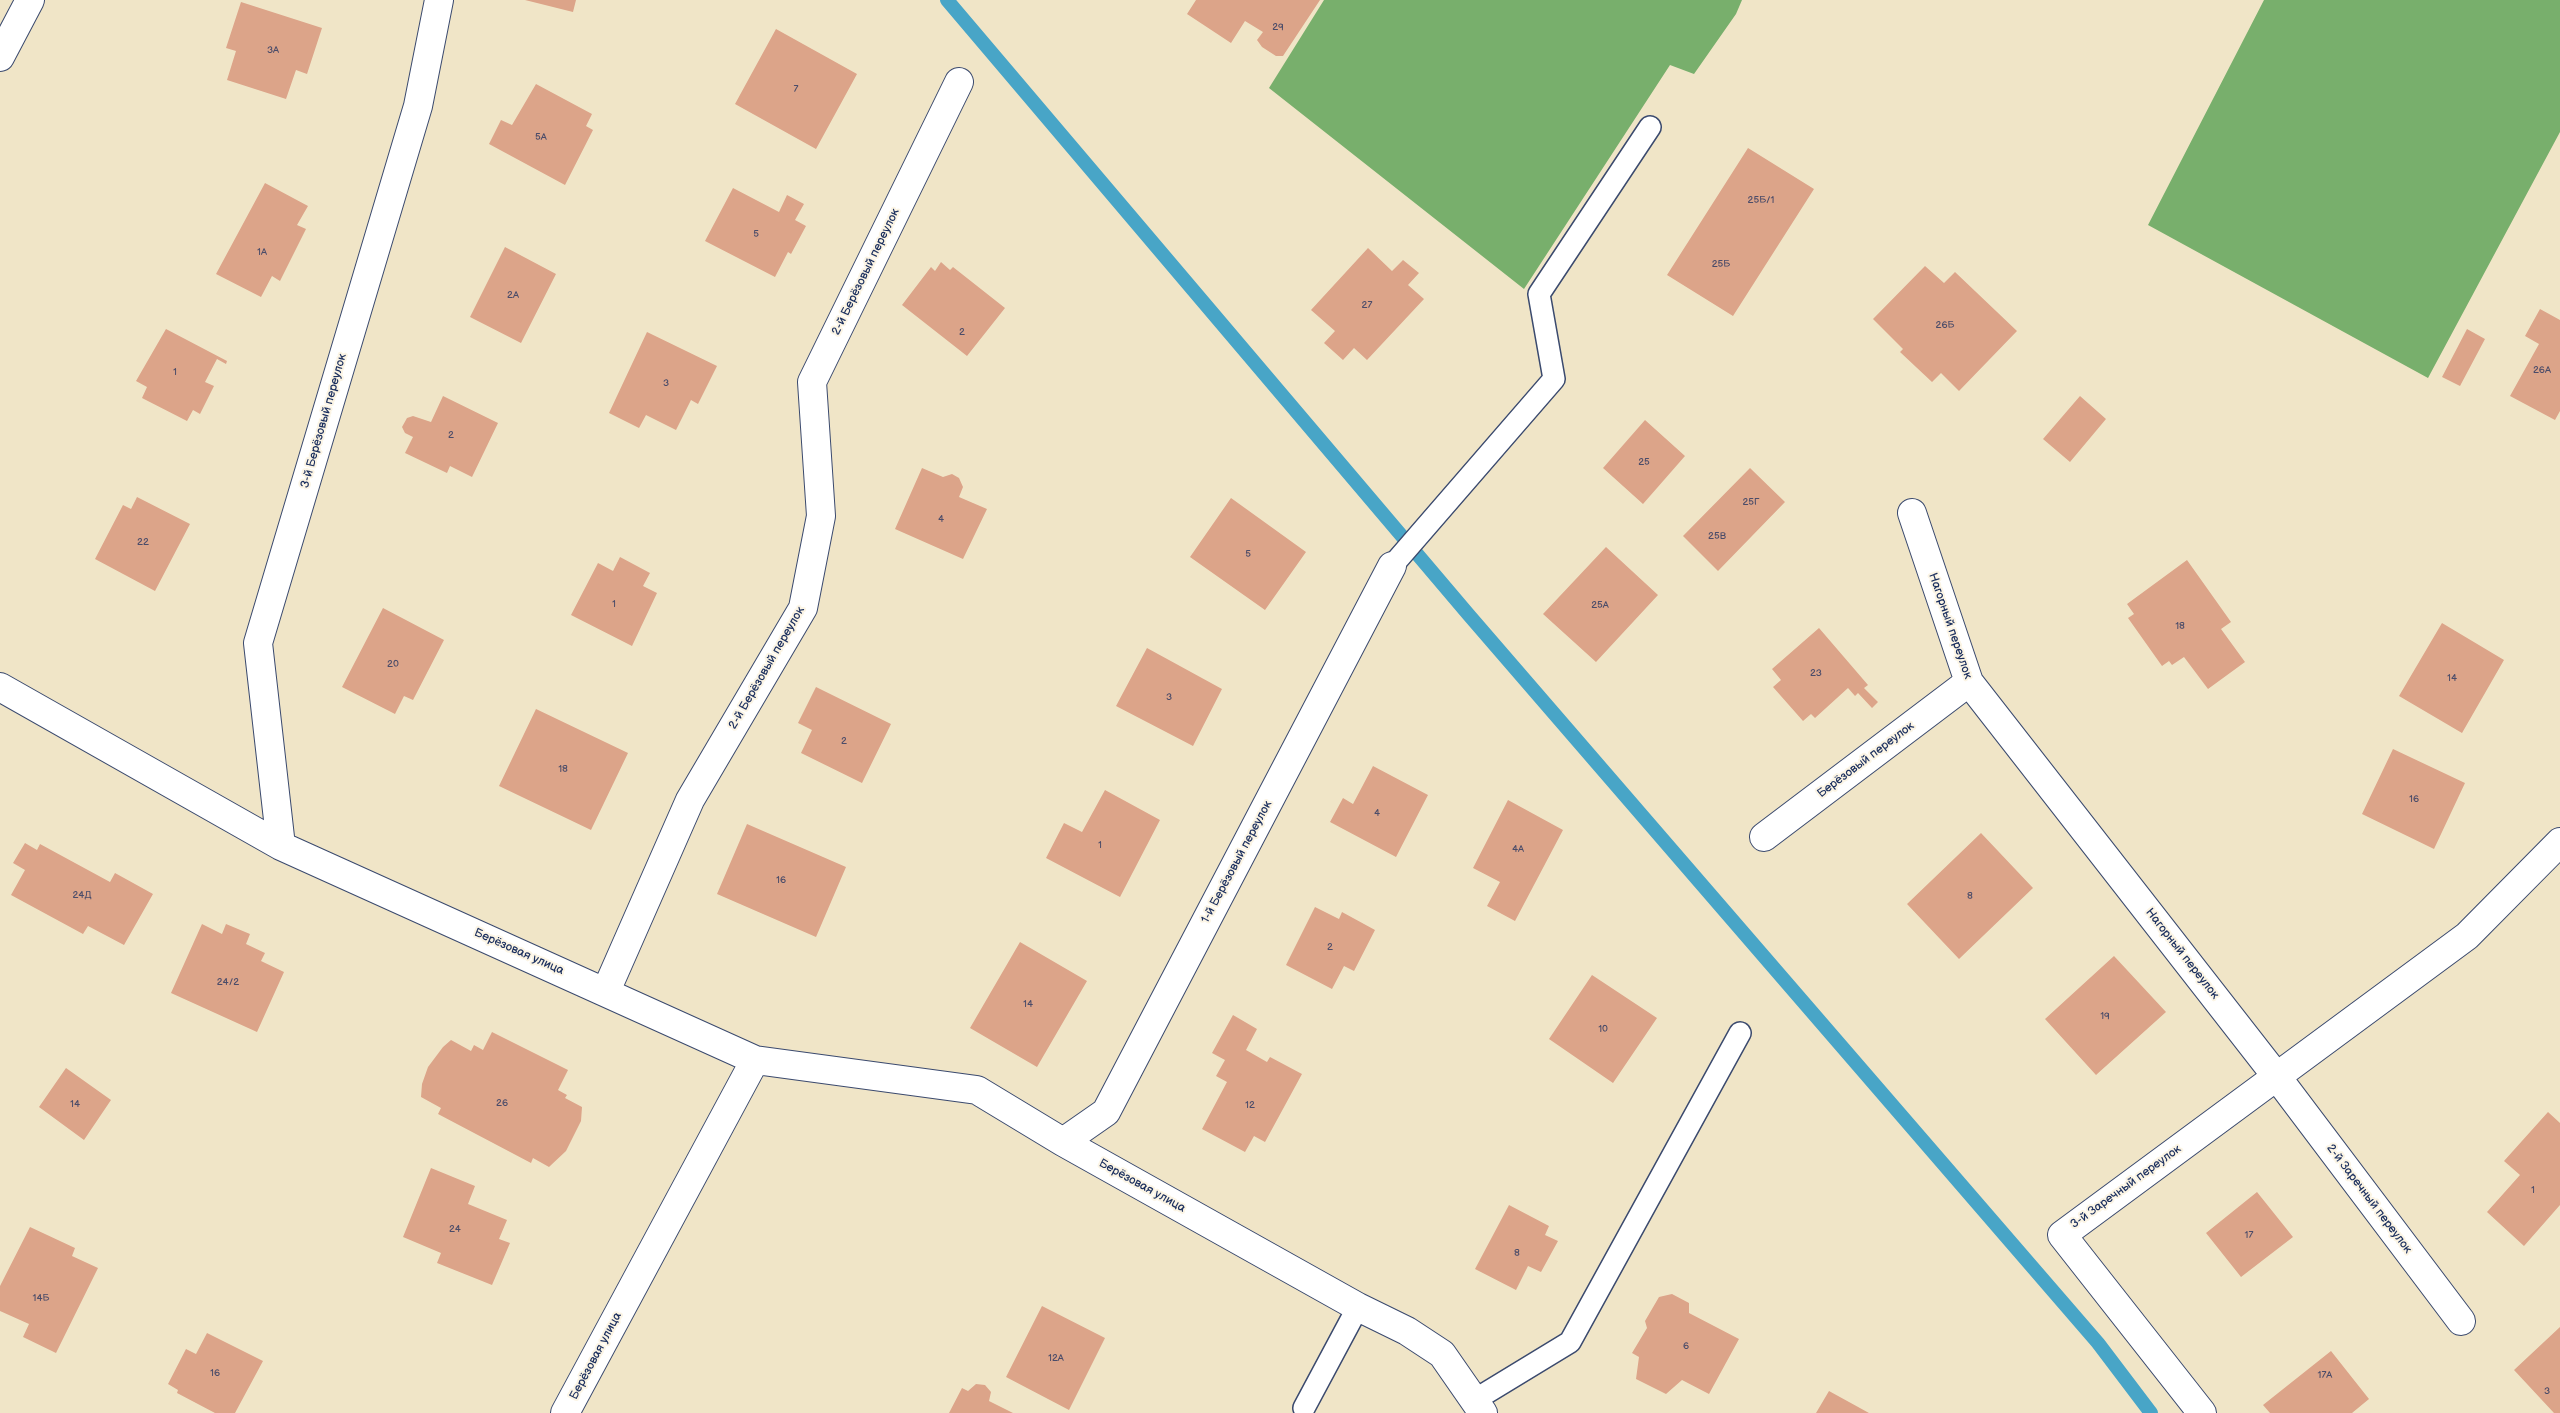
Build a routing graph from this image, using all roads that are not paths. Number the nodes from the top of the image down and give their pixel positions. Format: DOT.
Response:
graph roads {
  1 [pos="30,0"];
  2 [pos="439,0"];
  3 [pos="0,57"];
  4 [pos="959,82"];
  5 [pos="1650,126"];
  6 [pos="1912,513"];
  7 [pos="1392,566"];
  8 [pos="1969,682"];
  9 [pos="0,687"];
  10 [pos="1764,837"];
  11 [pos="2560,842"];
  12 [pos="281,846"];
  13 [pos="606,991"];
  14 [pos="1740,1033"];
  15 [pos="755,1060"];
  16 [pos="2277,1076"];
  17 [pos="1063,1142"];
  18 [pos="1358,1307"];
  19 [pos="2461,1322"];
  20 [pos="1478,1407"];
  21 [pos="1304,1408"];
  22 [pos="565,1413"];
  23 [pos="2202,1413"];
  1 -- 3 [label="street"];
  2 -- 12 [label="street, 3-й Берёзовый переулок"];
  4 -- 13 [label="street, 2-й Берёзовый переулок"];
  5 -- 7 [label="lane"];
  6 -- 8 [label="street, Нагорный переулок"];
  7 -- 17 [label="street, 1-й Берёзовый переулок"];
  8 -- 10 [label="street, Берёзовый переулок"];
  8 -- 16 [label="street, Нагорный переулок"];
  9 -- 12 [label="street, Берёзовая улица"];
  11 -- 16 [label="street"];
  12 -- 13 [label="street, Берёзовая улица"];
  13 -- 15 [label="street, Берёзовая улица"];
  14 -- 20 [label="lane"];
  15 -- 17 [label="street, Берёзовая улица"];
  15 -- 22 [label="street, Берёзовая улица"];
  16 -- 19 [label="street, 2-й Заречный переулок"];
  16 -- 23 [label="street, 3-й Заречный переулок"];
  17 -- 18 [label="street, Берёзовая улица"];
  18 -- 20 [label="street, Берёзовая улица"];
  18 -- 21 [label="lane"];
}
